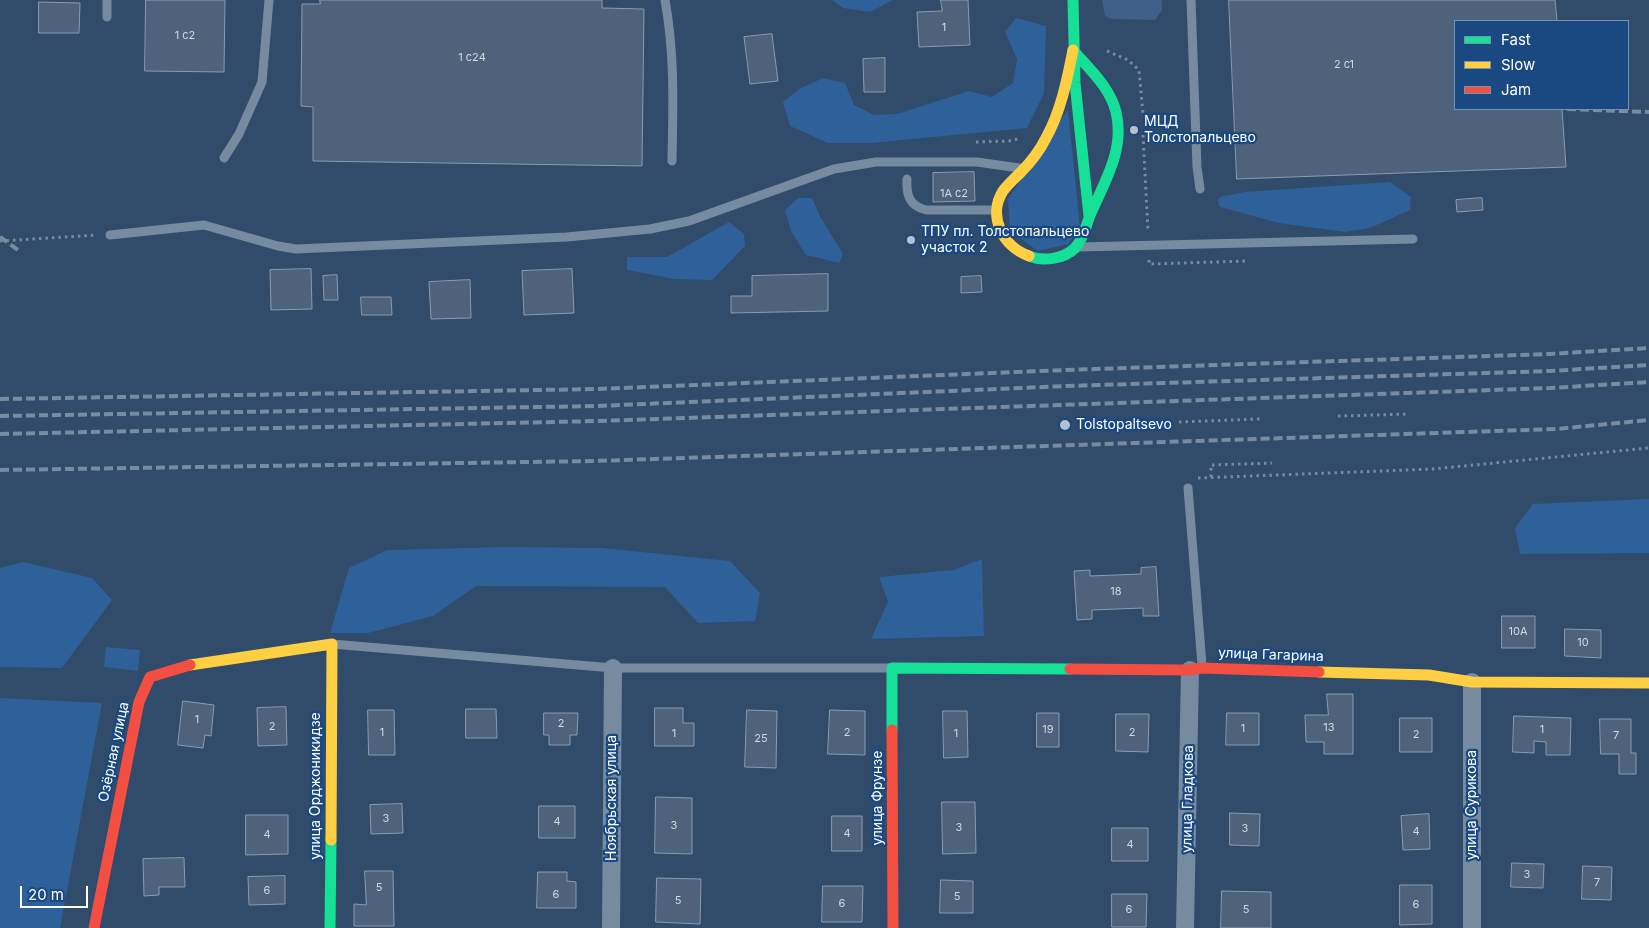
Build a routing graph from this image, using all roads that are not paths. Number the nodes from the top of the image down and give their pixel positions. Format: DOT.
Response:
graph roads {
  1 [pos="107,0"];
  2 [pos="269,0"];
  3 [pos="665,0"];
  4 [pos="1073,0"];
  5 [pos="1190,0"];
  6 [pos="107,17"];
  7 [pos="1073,50"];
  8 [pos="224,158"];
  9 [pos="672,161"];
  10 [pos="1024,170"];
  11 [pos="907,179"];
  12 [pos="1200,189"];
  13 [pos="997,210"];
  14 [pos="1089,216"];
  15 [pos="110,235"];
  16 [pos="1413,239"];
  17 [pos="1074,247"];
  18 [pos="1188,488"];
  19 [pos="332,644"];
  20 [pos="613,668"];
  21 [pos="892,668"];
  22 [pos="1196,669"];
  23 [pos="1472,682"];
  24 [pos="1649,682"];
  25 [pos="94,928"];
  26 [pos="330,928"];
  27 [pos="611,928"];
  28 [pos="893,928"];
  29 [pos="1185,928"];
  30 [pos="1472,928"];
  1 -- 6 [label="lane"];
  2 -- 8 [label="lane"];
  3 -- 9 [label="lane"];
  4 -- 7 [label="street"];
  5 -- 12 [label="lane"];
  7 -- 10 [label="street"];
  7 -- 14 [label="street"];
  7 -- 14 [label="street"];
  10 -- 13 [label="street"];
  10 -- 15 [label="lane"];
  11 -- 13 [label="lane"];
  13 -- 17 [label="street"];
  14 -- 17 [label="street"];
  16 -- 17 [label="lane"];
  18 -- 22 [label="lane"];
  19 -- 20 [label="lane"];
  19 -- 25 [label="street, Озёрная улица"];
  19 -- 26 [label="street, улица Орджоникидзе"];
  20 -- 21 [label="lane"];
  20 -- 27 [label="street, Ноябрьская улица"];
  21 -- 22 [label="street, улица Гагарина"];
  21 -- 28 [label="street, улица Фрунзе"];
  22 -- 23 [label="street, улица Гагарина"];
  22 -- 29 [label="street, улица Гладкова"];
  23 -- 24 [label="street, улица Гагарина"];
  23 -- 30 [label="street, улица Сурикова"];
}
